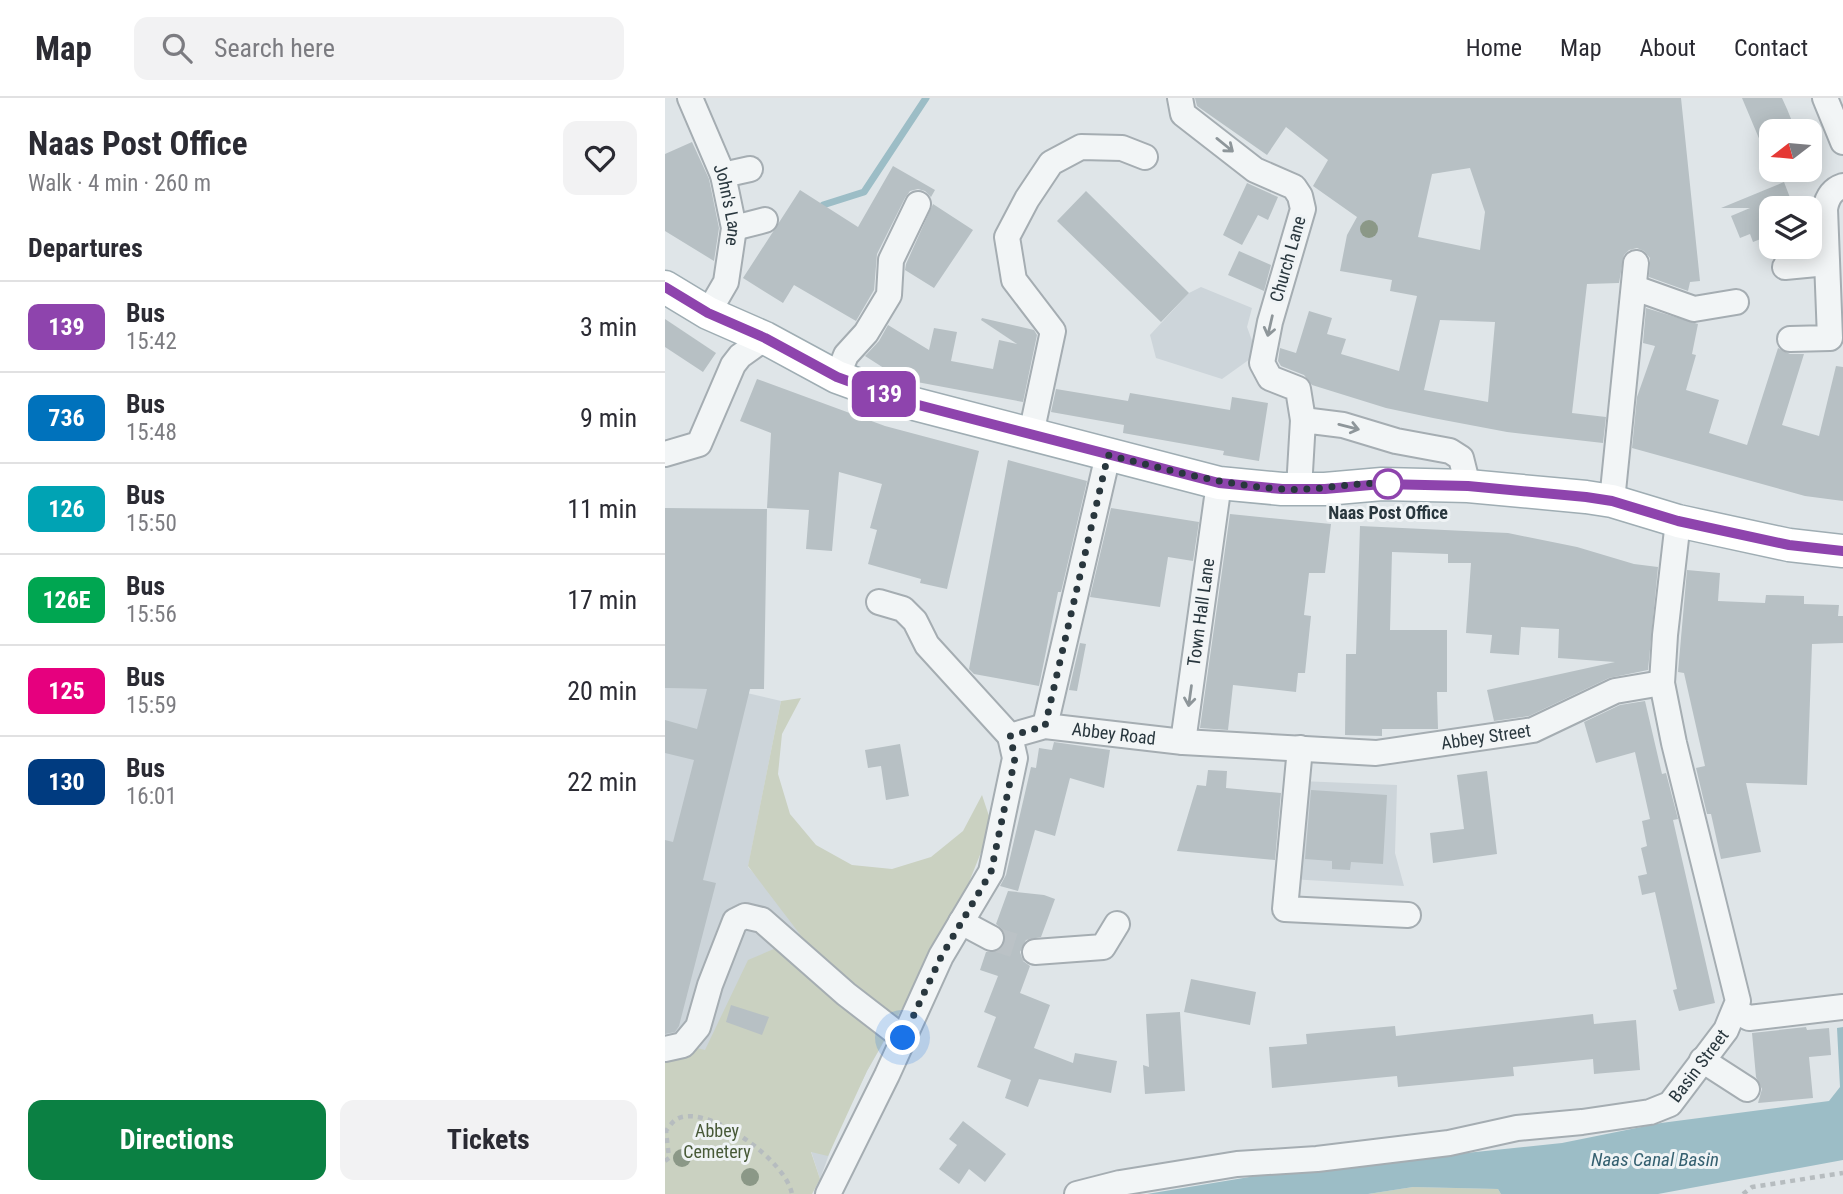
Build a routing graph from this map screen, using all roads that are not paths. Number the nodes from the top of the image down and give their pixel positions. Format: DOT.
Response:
graph roads {
  1 [pos="690,98"];
  2 [pos="1180,98"];
  3 [pos="1825,98"];
  4 [pos="1843,142"];
  5 [pos="1146,157"];
  6 [pos="750,169"];
  7 [pos="723,175"];
  8 [pos="1843,186"];
  9 [pos="918,204"];
  10 [pos="765,220"];
  11 [pos="734,228"];
  12 [pos="1827,262"];
  13 [pos="1636,263"];
  14 [pos="1785,267"];
  15 [pos="665,287"];
  16 [pos="1635,288"];
  17 [pos="1736,302"];
  18 [pos="708,313"];
  19 [pos="765,338"];
  20 [pos="1790,339"];
  21 [pos="837,377"];
  22 [pos="1303,419"];
  23 [pos="1036,437"];
  24 [pos="665,454"];
  25 [pos="1108,455"];
  26 [pos="1219,483"];
  27 [pos="1468,486"];
  28 [pos="1299,489"];
  29 [pos="1612,501"];
  30 [pos="1678,521"];
  31 [pos="1843,551"];
  32 [pos="879,602"];
  33 [pos="1662,683"];
  34 [pos="1045,726"];
  35 [pos="1010,736"];
  36 [pos="1183,742"];
  37 [pos="1300,748"];
  38 [pos="1408,915"];
  39 [pos="961,922"];
  40 [pos="1117,924"];
  41 [pos="991,938"];
  42 [pos="1035,952"];
  43 [pos="1843,1007"];
  44 [pos="1735,1011"];
  45 [pos="903,1038"];
  46 [pos="665,1049"];
  47 [pos="1702,1060"];
  48 [pos="1747,1089"];
  49 [pos="828,1194"];
  50 [pos="1077,1194"];
  1 -- 7 [label="street, John's Lane"];
  2 -- 22 [label="street, Church Lane, one-way"];
  3 -- 4 [label="street"];
  5 -- 23 [label="street"];
  6 -- 7 [label="street"];
  7 -- 11 [label="street, John's Lane"];
  8 -- 12 [label="street"];
  9 -- 21 [label="street"];
  10 -- 11 [label="street"];
  11 -- 18 [label="street, John's Lane"];
  12 -- 14 [label="street"];
  12 -- 20 [label="street"];
  13 -- 16 [label="street"];
  15 -- 18 [label="main road"];
  16 -- 17 [label="street"];
  16 -- 29 [label="street"];
  18 -- 19 [label="main road"];
  19 -- 21 [label="main road"];
  19 -- 24 [label="street"];
  21 -- 23 [label="main road"];
  22 -- 27 [label="street, one-way"];
  22 -- 28 [label="street"];
  23 -- 25 [label="main road"];
  25 -- 26 [label="main road"];
  25 -- 34 [label="street"];
  26 -- 28 [label="main road"];
  26 -- 36 [label="street, Town Hall Lane, one-way"];
  27 -- 28 [label="main road"];
  27 -- 29 [label="main road"];
  29 -- 30 [label="main road"];
  30 -- 31 [label="main road"];
  30 -- 33 [label="street, Basin Street"];
  32 -- 35 [label="street"];
  33 -- 37 [label="street, Abbey Street"];
  33 -- 44 [label="street, Basin Street"];
  34 -- 35 [label="street, Abbey Road"];
  34 -- 36 [label="street, Abbey Road"];
  35 -- 39 [label="street"];
  36 -- 37 [label="street, Abbey Road"];
  37 -- 38 [label="street"];
  39 -- 41 [label="street"];
  39 -- 45 [label="street"];
  40 -- 42 [label="street"];
  43 -- 44 [label="street"];
  44 -- 47 [label="street, Basin Street"];
  45 -- 46 [label="street"];
  45 -- 49 [label="street"];
  47 -- 48 [label="street"];
  47 -- 50 [label="street, Basin Street"];
}
